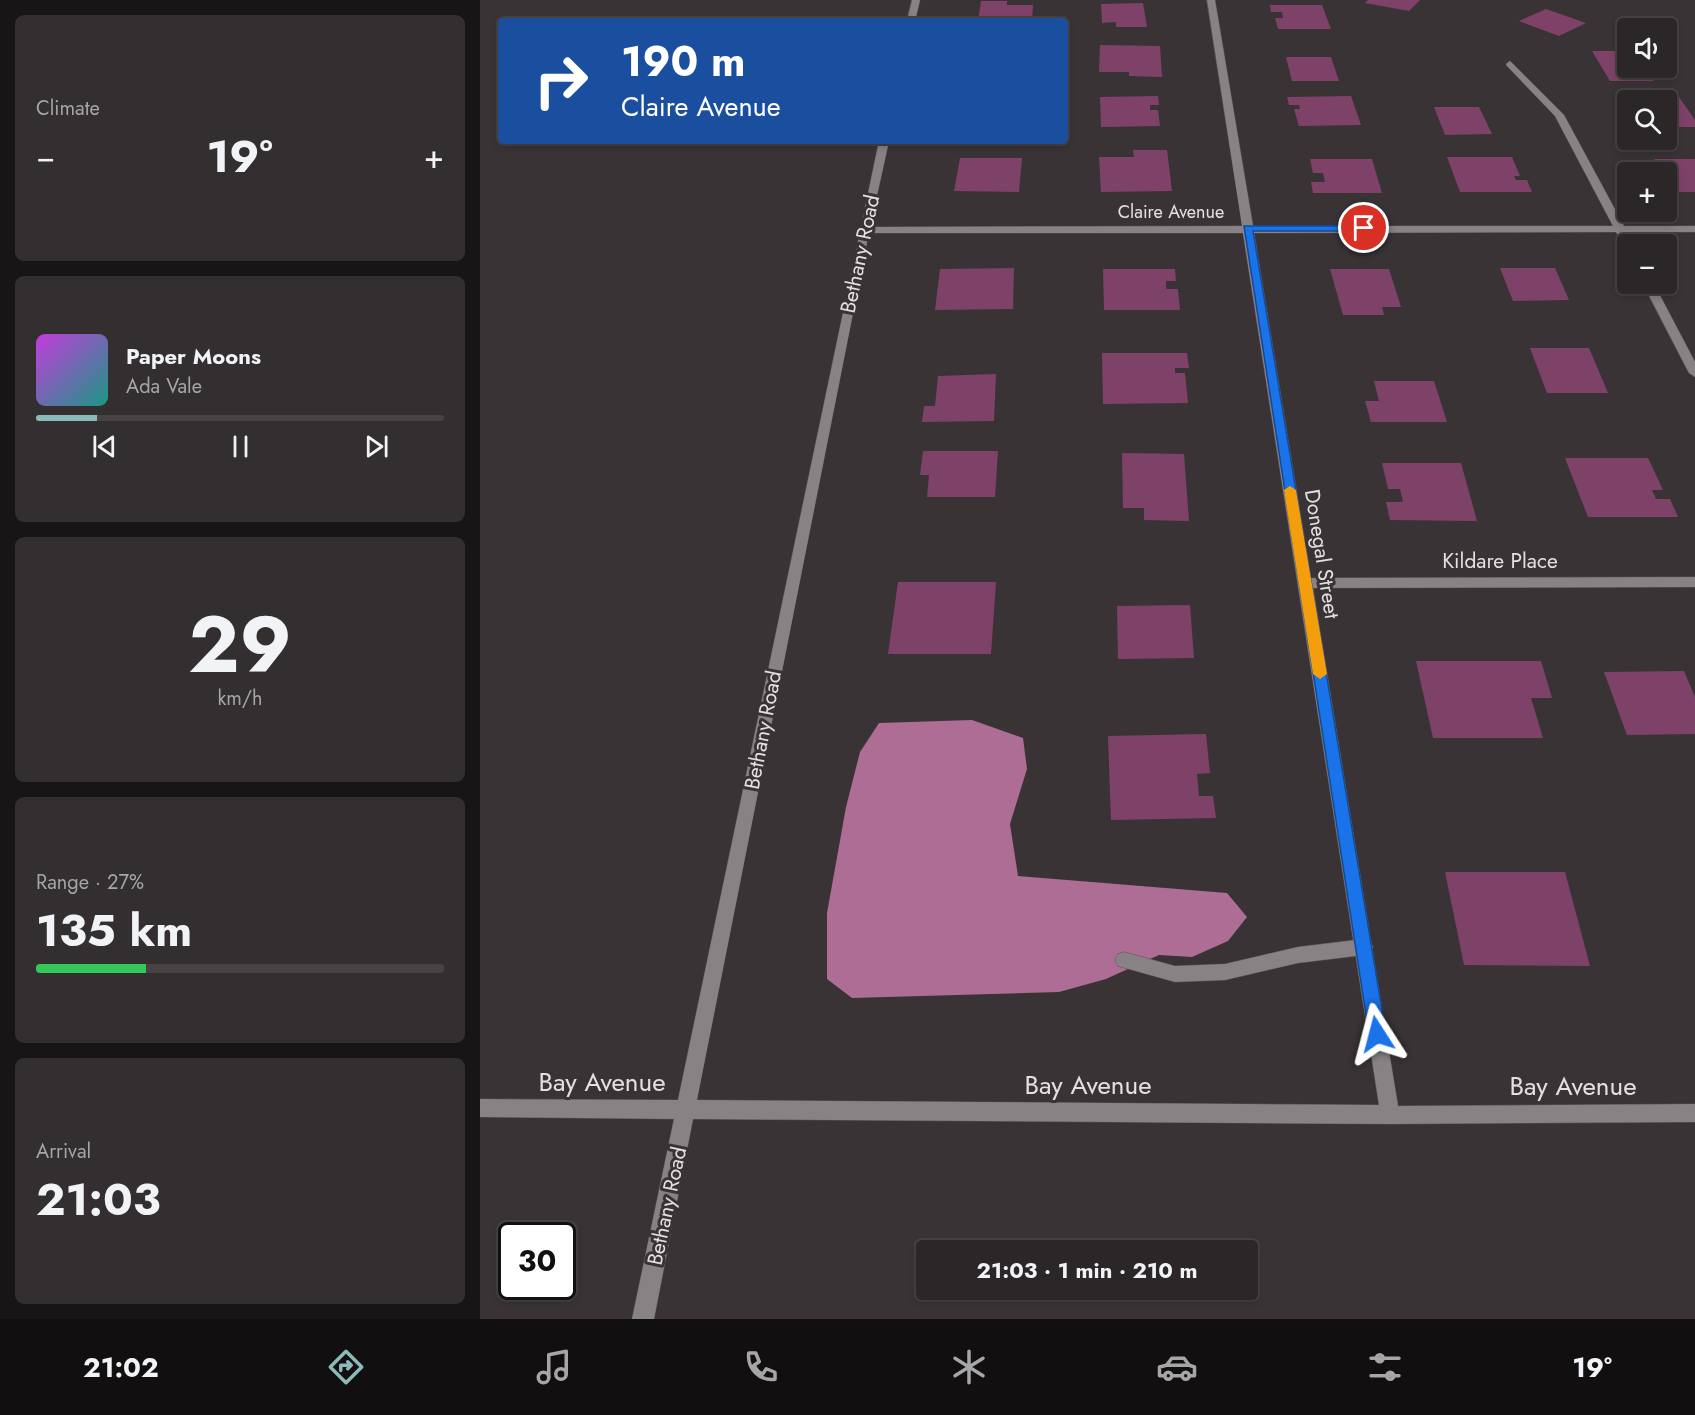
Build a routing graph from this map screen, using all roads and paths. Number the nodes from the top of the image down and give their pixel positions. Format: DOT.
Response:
graph roads {
  1 [pos="916,0"];
  2 [pos="1211,0"];
  3 [pos="912,18"];
  4 [pos="1510,64"];
  5 [pos="883,144"];
  6 [pos="1248,228"];
  7 [pos="1620,229"];
  8 [pos="1695,229"];
  9 [pos="864,230"];
  10 [pos="1623,234"];
  11 [pos="1653,294"];
  12 [pos="1695,373"];
  13 [pos="1695,582"];
  14 [pos="1305,583"];
  15 [pos="1364,947"];
  16 [pos="1124,960"];
  17 [pos="480,1108"];
  18 [pos="687,1109"];
  19 [pos="1695,1113"];
  20 [pos="1390,1115"];
  21 [pos="643,1319"];
  1 -- 3 [label="street"];
  2 -- 6 [label="street, Donegal Street"];
  4 -- 7 [label="street"];
  5 -- 9 [label="street, Bethany Road"];
  6 -- 7 [label="street, Claire Avenue"];
  6 -- 9 [label="street, Claire Avenue"];
  6 -- 14 [label="street, Donegal Street"];
  7 -- 8 [label="street, Claire Avenue"];
  7 -- 10 [label="street"];
  9 -- 18 [label="street, Bethany Road"];
  11 -- 12 [label="street"];
  13 -- 14 [label="street, Kildare Place"];
  14 -- 15 [label="street, Donegal Street"];
  15 -- 16 [label="street"];
  15 -- 20 [label="street, Donegal Street"];
  17 -- 18 [label="street, Bay Avenue"];
  18 -- 20 [label="street, Bay Avenue"];
  18 -- 21 [label="street, Bethany Road"];
  19 -- 20 [label="street, Bay Avenue"];
}
